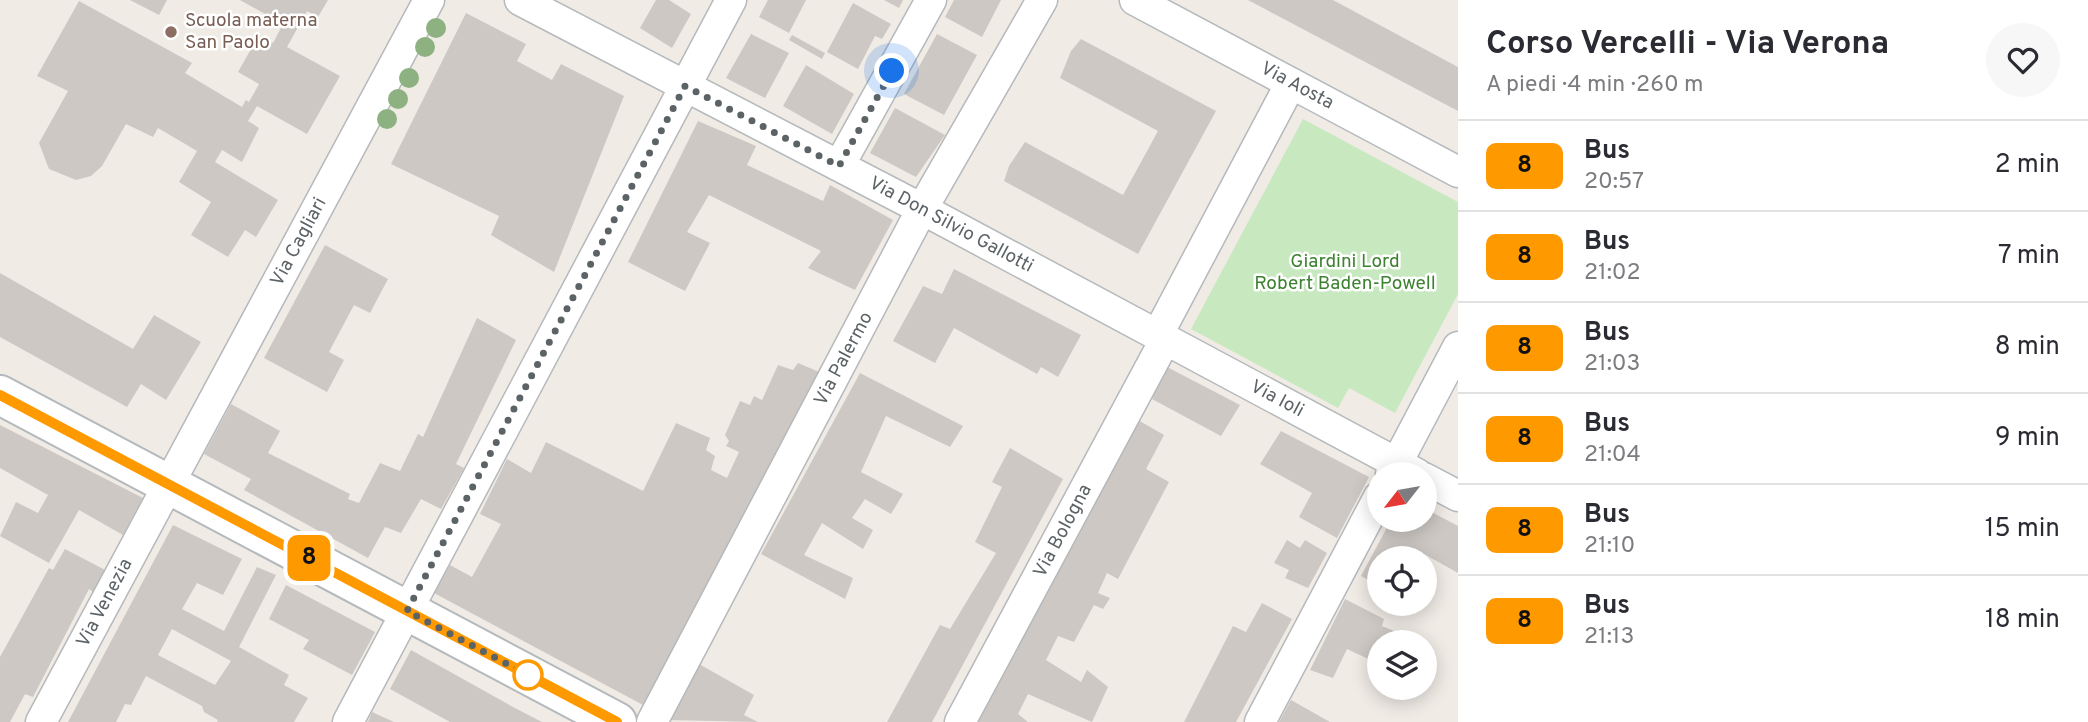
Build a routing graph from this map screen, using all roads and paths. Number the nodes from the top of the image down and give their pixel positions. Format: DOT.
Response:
graph roads {
  1 [pos="429,0"];
  2 [pos="731,0"];
  3 [pos="931,0"];
  4 [pos="1042,0"];
  5 [pos="1136,0"];
  6 [pos="527,2"];
  7 [pos="1291,83"];
  8 [pos="685,86"];
  9 [pos="839,166"];
  10 [pos="1458,172"];
  11 [pos="922,209"];
  12 [pos="1161,337"];
  13 [pos="1458,347"];
  14 [pos="0,395"];
  15 [pos="1386,462"];
  16 [pos="1406,462"];
  17 [pos="169,484"];
  18 [pos="1437,485"];
  19 [pos="1458,496"];
  20 [pos="1367,519"];
  21 [pos="407,611"];
  22 [pos="41,722"];
  23 [pos="348,722"];
  24 [pos="617,722"];
  25 [pos="652,722"];
  26 [pos="960,722"];
  27 [pos="1260,722"];
  1 -- 17 [label="street, Via Cagliari"];
  2 -- 8 [label="street"];
  3 -- 9 [label="street"];
  4 -- 11 [label="street, Via Palermo"];
  5 -- 7 [label="street, Via Aosta"];
  6 -- 8 [label="street, Via Don Silvio Gallotti"];
  7 -- 10 [label="street, Via Aosta"];
  7 -- 12 [label="street, Via Bologna"];
  8 -- 9 [label="street, Via Don Silvio Gallotti"];
  8 -- 21 [label="street"];
  9 -- 11 [label="street, Via Don Silvio Gallotti"];
  11 -- 12 [label="street, Via Don Silvio Gallotti"];
  11 -- 25 [label="street, Via Palermo"];
  12 -- 15 [label="street, Via Ioli"];
  12 -- 26 [label="street, Via Bologna"];
  13 -- 16 [label="street"];
  14 -- 17 [label="main road"];
  17 -- 21 [label="main road"];
  17 -- 22 [label="street, Via Venezia"];
  18 -- 19 [label="street"];
  20 -- 27 [label="street"];
  21 -- 23 [label="street"];
  21 -- 24 [label="main road"];
}
